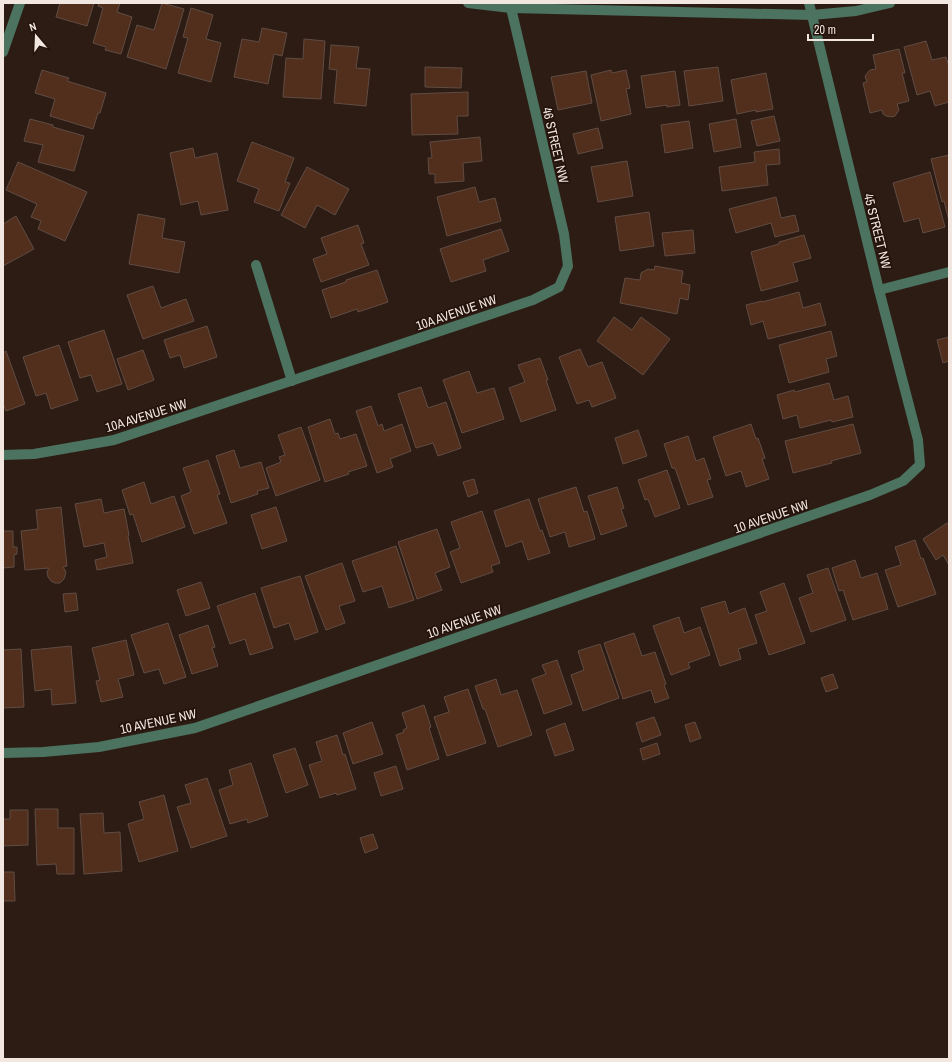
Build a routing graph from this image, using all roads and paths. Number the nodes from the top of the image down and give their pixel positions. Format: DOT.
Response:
graph roads {
  1 [pos="20,3"];
  2 [pos="468,3"];
  3 [pos="809,3"];
  4 [pos="890,3"];
  5 [pos="511,8"];
  6 [pos="812,15"];
  7 [pos="3,52"];
  8 [pos="256,266"];
  9 [pos="949,272"];
  10 [pos="559,287"];
  11 [pos="879,290"];
  12 [pos="292,381"];
  13 [pos="3,455"];
  14 [pos="920,465"];
  15 [pos="3,753"];
  1 -- 7 [label="street"];
  2 -- 5 [label="street"];
  3 -- 6 [label="street, 45 STREET NW"];
  4 -- 6 [label="street"];
  5 -- 6 [label="street"];
  5 -- 10 [label="street, 46 STREET NW"];
  6 -- 11 [label="street, 45 STREET NW"];
  8 -- 12 [label="street"];
  9 -- 11 [label="street"];
  10 -- 12 [label="street, 10A AVENUE NW"];
  11 -- 14 [label="street, 45 STREET NW"];
  12 -- 13 [label="street, 10A AVENUE NW"];
  14 -- 15 [label="street, 10 AVENUE NW"];
}
